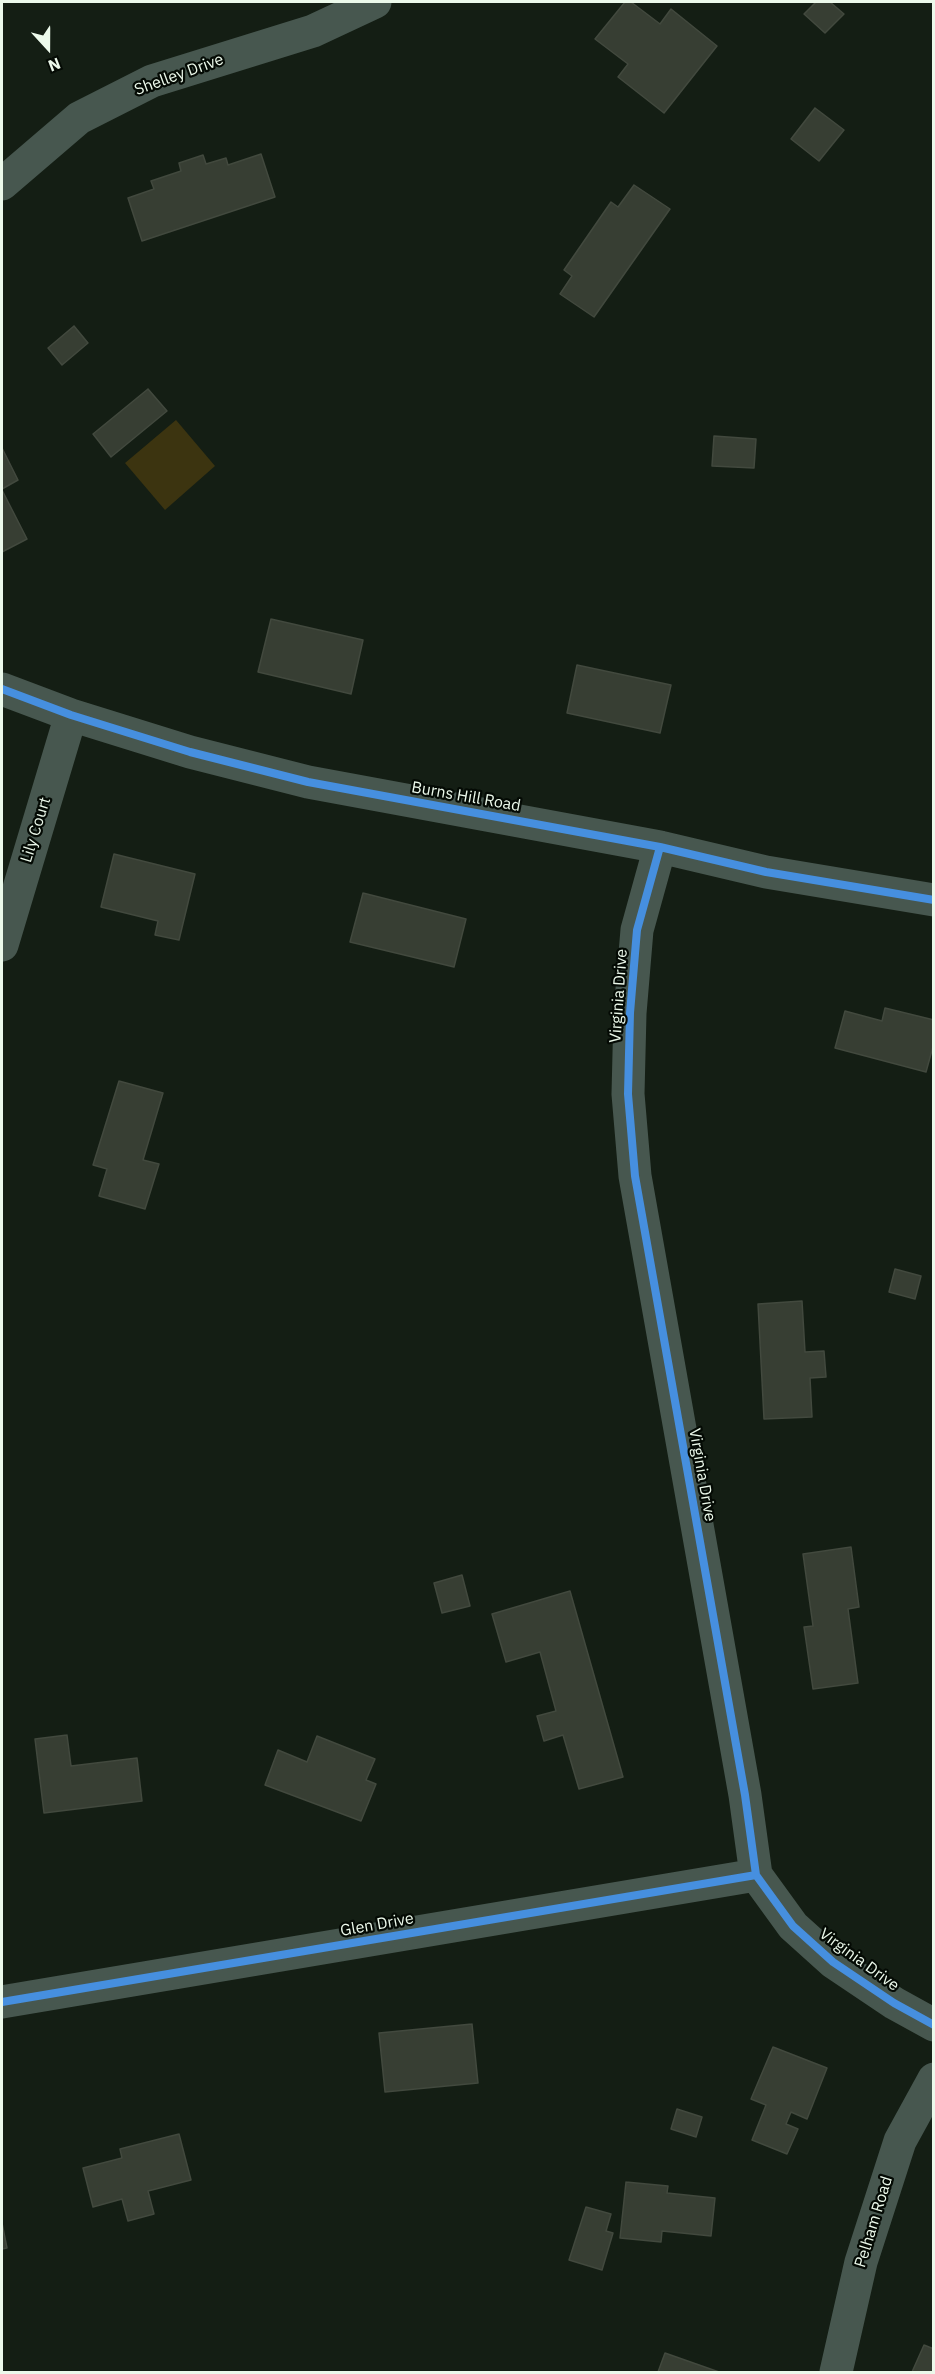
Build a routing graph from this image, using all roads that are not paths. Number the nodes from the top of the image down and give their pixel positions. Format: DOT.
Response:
graph roads {
  1 [pos="375,2"];
  2 [pos="2,184"];
  3 [pos="2,688"];
  4 [pos="71,715"];
  5 [pos="660,847"];
  6 [pos="933,900"];
  7 [pos="2,945"];
  8 [pos="756,1875"];
  9 [pos="2,2002"];
  10 [pos="933,2025"];
  11 [pos="933,2079"];
  12 [pos="836,2373"];
  1 -- 2 [label="street, Shelley Drive"];
  3 -- 4 [label="street, Burns Hill Road"];
  4 -- 5 [label="street, Burns Hill Road"];
  4 -- 7 [label="street, Lily Court"];
  5 -- 6 [label="street, Burns Hill Road"];
  5 -- 8 [label="street, Virginia Drive"];
  8 -- 9 [label="street, Glen Drive"];
  8 -- 10 [label="street, Virginia Drive"];
  11 -- 12 [label="street, Pelham Road"];
}
